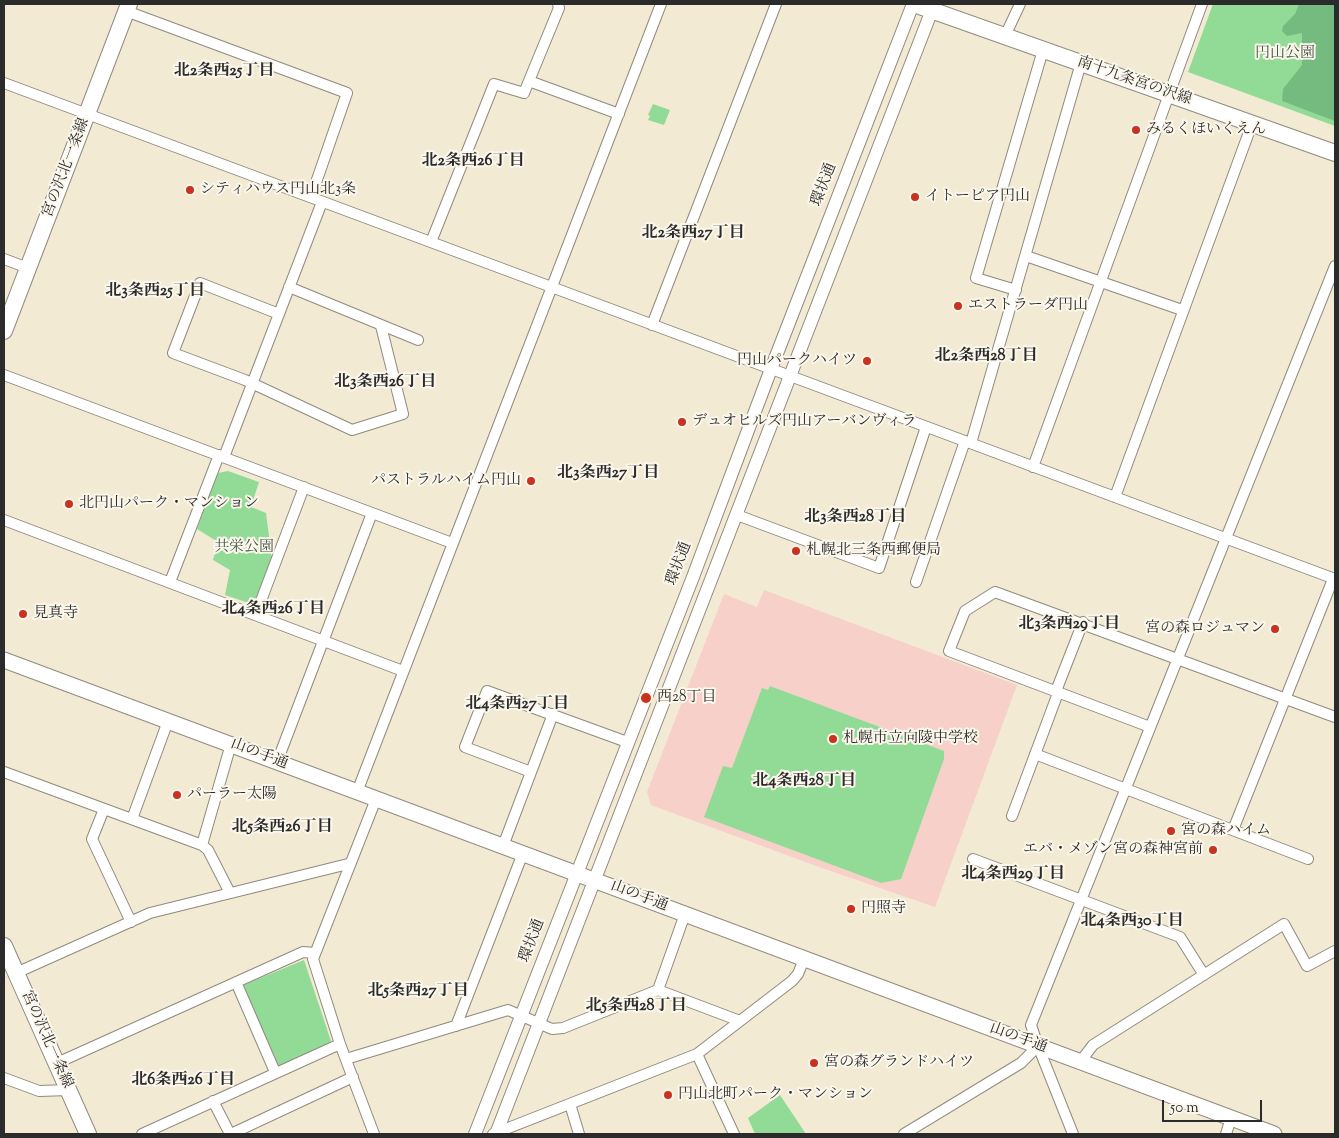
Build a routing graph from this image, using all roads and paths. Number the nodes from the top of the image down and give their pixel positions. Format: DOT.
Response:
graph roads {
  1 [pos="558,4"];
  2 [pos="661,4"];
  3 [pos="776,4"];
  4 [pos="913,4"];
  5 [pos="1020,4"];
  6 [pos="1202,4"];
  7 [pos="933,7"];
  8 [pos="128,8"];
  9 [pos="1005,36"];
  10 [pos="1043,50"];
  11 [pos="1081,63"];
  12 [pos="529,80"];
  13 [pos="4,83"];
  14 [pos="1170,94"];
  15 [pos="88,114"];
  16 [pos="619,114"];
  17 [pos="1252,124"];
  18 [pos="1335,154"];
  19 [pos="311,197"];
  20 [pos="322,202"];
  21 [pos="431,242"];
  22 [pos="1026,256"];
  23 [pos="4,259"];
  24 [pos="1335,266"];
  25 [pos="28,268"];
  26 [pos="1100,281"];
  27 [pos="289,287"];
  28 [pos="552,287"];
  29 [pos="1016,290"];
  30 [pos="1182,310"];
  31 [pos="279,314"];
  32 [pos="652,325"];
  33 [pos="381,326"];
  34 [pos="4,331"];
  35 [pos="418,340"];
  36 [pos="770,369"];
  37 [pos="4,375"];
  38 [pos="789,376"];
  39 [pos="252,384"];
  40 [pos="926,427"];
  41 [pos="968,442"];
  42 [pos="221,456"];
  43 [pos="1033,467"];
  44 [pos="304,487"];
  45 [pos="1115,497"];
  46 [pos="372,513"];
  47 [pos="737,515"];
  48 [pos="4,520"];
  49 [pos="1225,538"];
  50 [pos="452,543"];
  51 [pos="1334,579"];
  52 [pos="170,582"];
  53 [pos="916,582"];
  54 [pos="256,614"];
  55 [pos="1083,622"];
  56 [pos="325,640"];
  57 [pos="1177,659"];
  58 [pos="4,660"];
  59 [pos="403,671"];
  60 [pos="1057,692"];
  61 [pos="1285,699"];
  62 [pos="553,714"];
  63 [pos="1335,717"];
  64 [pos="168,721"];
  65 [pos="1150,727"];
  66 [pos="627,742"];
  67 [pos="231,744"];
  68 [pos="1035,754"];
  69 [pos="277,762"];
  70 [pos="4,772"];
  71 [pos="531,772"];
  72 [pos="1126,788"];
  73 [pos="357,792"];
  74 [pos="376,799"];
  75 [pos="104,809"];
  76 [pos="1012,816"];
  77 [pos="132,819"];
  78 [pos="1233,830"];
  79 [pos="202,845"];
  80 [pos="503,846"];
  81 [pos="523,854"];
  82 [pos="973,859"];
  83 [pos="1308,859"];
  84 [pos="348,864"];
  85 [pos="576,873"];
  86 [pos="594,880"];
  87 [pos="230,892"];
  88 [pos="1080,900"];
  89 [pos="685,914"];
  90 [pos="131,922"];
  91 [pos="4,946"];
  92 [pos="1335,951"];
  93 [pos="315,953"];
  94 [pos="804,959"];
  95 [pos="11,972"];
  96 [pos="1204,975"];
  97 [pos="236,982"];
  98 [pos="658,990"];
  99 [pos="521,1016"];
  100 [pos="740,1021"];
  101 [pos="539,1023"];
  102 [pos="456,1026"];
  103 [pos="340,1044"];
  104 [pos="1038,1046"];
  105 [pos="697,1054"];
  106 [pos="346,1060"];
  107 [pos="1080,1062"];
  108 [pos="57,1063"];
  109 [pos="275,1072"];
  110 [pos="353,1077"];
  111 [pos="4,1078"];
  112 [pos="69,1090"];
  113 [pos="214,1101"];
  114 [pos="570,1104"];
  115 [pos="1231,1118"];
  116 [pos="88,1134"];
  117 [pos="142,1134"];
  118 [pos="230,1134"];
  119 [pos="374,1134"];
  120 [pos="475,1134"];
  121 [pos="495,1134"];
  122 [pos="579,1134"];
  123 [pos="734,1134"];
  124 [pos="904,1134"];
  125 [pos="1073,1134"];
  126 [pos="1226,1134"];
  127 [pos="1274,1134"];
  1 -- 12 [label="street"];
  2 -- 16 [label="street"];
  3 -- 32 [label="street"];
  4 -- 7 [label="main road, 南十九条宮の沢線"];
  4 -- 36 [label="street, 環状通"];
  5 -- 9 [label="street"];
  6 -- 14 [label="street"];
  7 -- 9 [label="main road, 南十九条宮の沢線"];
  7 -- 38 [label="street"];
  8 -- 15 [label="main road, 宮の沢北一条線"];
  8 -- 19 [label="street"];
  9 -- 10 [label="main road, 南十九条宮の沢線"];
  10 -- 11 [label="main road, 南十九条宮の沢線"];
  10 -- 29 [label="street"];
  11 -- 14 [label="main road, 南十九条宮の沢線"];
  11 -- 22 [label="street"];
  12 -- 16 [label="street"];
  12 -- 21 [label="street"];
  13 -- 15 [label="street"];
  14 -- 17 [label="main road, 南十九条宮の沢線"];
  14 -- 26 [label="street"];
  15 -- 19 [label="street"];
  15 -- 25 [label="main road, 宮の沢北一条線"];
  16 -- 28 [label="street"];
  17 -- 18 [label="main road, 南十九条宮の沢線"];
  17 -- 30 [label="street"];
  19 -- 20 [label="street"];
  20 -- 21 [label="street"];
  20 -- 27 [label="street"];
  21 -- 28 [label="street"];
  22 -- 26 [label="street"];
  22 -- 29 [label="street"];
  23 -- 25 [label="street"];
  24 -- 49 [label="street"];
  25 -- 34 [label="main road, 宮の沢北一条線"];
  26 -- 30 [label="street"];
  26 -- 43 [label="street"];
  27 -- 31 [label="street"];
  27 -- 33 [label="street"];
  28 -- 32 [label="street"];
  28 -- 50 [label="street"];
  29 -- 41 [label="street"];
  30 -- 45 [label="street"];
  31 -- 39 [label="street"];
  31 -- 39 [label="street"];
  32 -- 36 [label="street"];
  33 -- 35 [label="street"];
  33 -- 39 [label="street"];
  36 -- 38 [label="street"];
  36 -- 66 [label="street, 環状通"];
  37 -- 42 [label="street"];
  38 -- 40 [label="street"];
  38 -- 47 [label="street"];
  39 -- 42 [label="street"];
  40 -- 41 [label="street"];
  40 -- 47 [label="street"];
  41 -- 43 [label="street"];
  41 -- 53 [label="street"];
  42 -- 44 [label="street"];
  42 -- 52 [label="street"];
  43 -- 45 [label="street"];
  44 -- 46 [label="street"];
  44 -- 54 [label="street"];
  45 -- 49 [label="street"];
  46 -- 50 [label="street"];
  46 -- 56 [label="street"];
  47 -- 86 [label="street"];
  48 -- 52 [label="street"];
  49 -- 51 [label="street"];
  49 -- 57 [label="street"];
  50 -- 59 [label="street"];
  51 -- 61 [label="street"];
  52 -- 54 [label="street"];
  54 -- 56 [label="street"];
  55 -- 57 [label="street"];
  55 -- 60 [label="street"];
  55 -- 60 [label="street"];
  56 -- 59 [label="street"];
  56 -- 69 [label="street"];
  57 -- 61 [label="street"];
  57 -- 65 [label="street"];
  58 -- 64 [label="main road, 山の手通"];
  59 -- 73 [label="street"];
  60 -- 65 [label="street"];
  60 -- 68 [label="street"];
  61 -- 63 [label="street"];
  61 -- 78 [label="street"];
  62 -- 66 [label="street"];
  62 -- 71 [label="street"];
  62 -- 71 [label="street"];
  64 -- 67 [label="main road, 山の手通"];
  64 -- 77 [label="street"];
  65 -- 72 [label="street"];
  66 -- 85 [label="street, 環状通"];
  67 -- 69 [label="main road, 山の手通"];
  67 -- 79 [label="street"];
  68 -- 72 [label="street"];
  68 -- 76 [label="street"];
  69 -- 73 [label="main road, 山の手通"];
  70 -- 75 [label="street"];
  71 -- 80 [label="street"];
  72 -- 78 [label="street"];
  72 -- 88 [label="street"];
  73 -- 74 [label="main road, 山の手通"];
  74 -- 80 [label="main road, 山の手通"];
  74 -- 84 [label="street"];
  75 -- 77 [label="street"];
  75 -- 90 [label="street"];
  77 -- 79 [label="street"];
  78 -- 83 [label="street"];
  79 -- 87 [label="street"];
  80 -- 81 [label="main road, 山の手通"];
  81 -- 85 [label="main road, 山の手通"];
  81 -- 102 [label="street"];
  82 -- 88 [label="street"];
  84 -- 87 [label="street"];
  84 -- 93 [label="street"];
  85 -- 86 [label="main road, 山の手通"];
  85 -- 99 [label="street, 環状通"];
  86 -- 89 [label="main road, 山の手通"];
  86 -- 101 [label="street"];
  87 -- 90 [label="street"];
  88 -- 96 [label="street"];
  88 -- 104 [label="street"];
  89 -- 94 [label="main road, 山の手通"];
  89 -- 98 [label="street"];
  90 -- 95 [label="street"];
  91 -- 95 [label="main road, 宮の沢北一条線"];
  92 -- 96 [label="street"];
  93 -- 97 [label="street"];
  93 -- 103 [label="street"];
  94 -- 100 [label="street"];
  94 -- 104 [label="main road, 山の手通"];
  95 -- 108 [label="main road, 宮の沢北一条線"];
  96 -- 107 [label="street"];
  97 -- 108 [label="street"];
  97 -- 109 [label="street"];
  98 -- 100 [label="street"];
  98 -- 101 [label="street"];
  99 -- 101 [label="street"];
  99 -- 102 [label="street"];
  99 -- 120 [label="street, 環状通"];
  100 -- 105 [label="street"];
  101 -- 121 [label="street"];
  102 -- 106 [label="street"];
  103 -- 106 [label="street"];
  103 -- 109 [label="street"];
  104 -- 107 [label="main road, 山の手通"];
  104 -- 124 [label="street"];
  104 -- 125 [label="street"];
  105 -- 114 [label="street"];
  105 -- 123 [label="street"];
  106 -- 110 [label="street"];
  107 -- 115 [label="main road, 山の手通"];
  108 -- 112 [label="main road, 宮の沢北一条線"];
  109 -- 113 [label="street"];
  110 -- 118 [label="street"];
  110 -- 119 [label="street"];
  111 -- 112 [label="street"];
  112 -- 116 [label="main road, 宮の沢北一条線"];
  113 -- 117 [label="street"];
  113 -- 118 [label="street"];
  114 -- 121 [label="street"];
  114 -- 122 [label="street"];
  115 -- 126 [label="street"];
  115 -- 127 [label="main road, 山の手通"];
}
